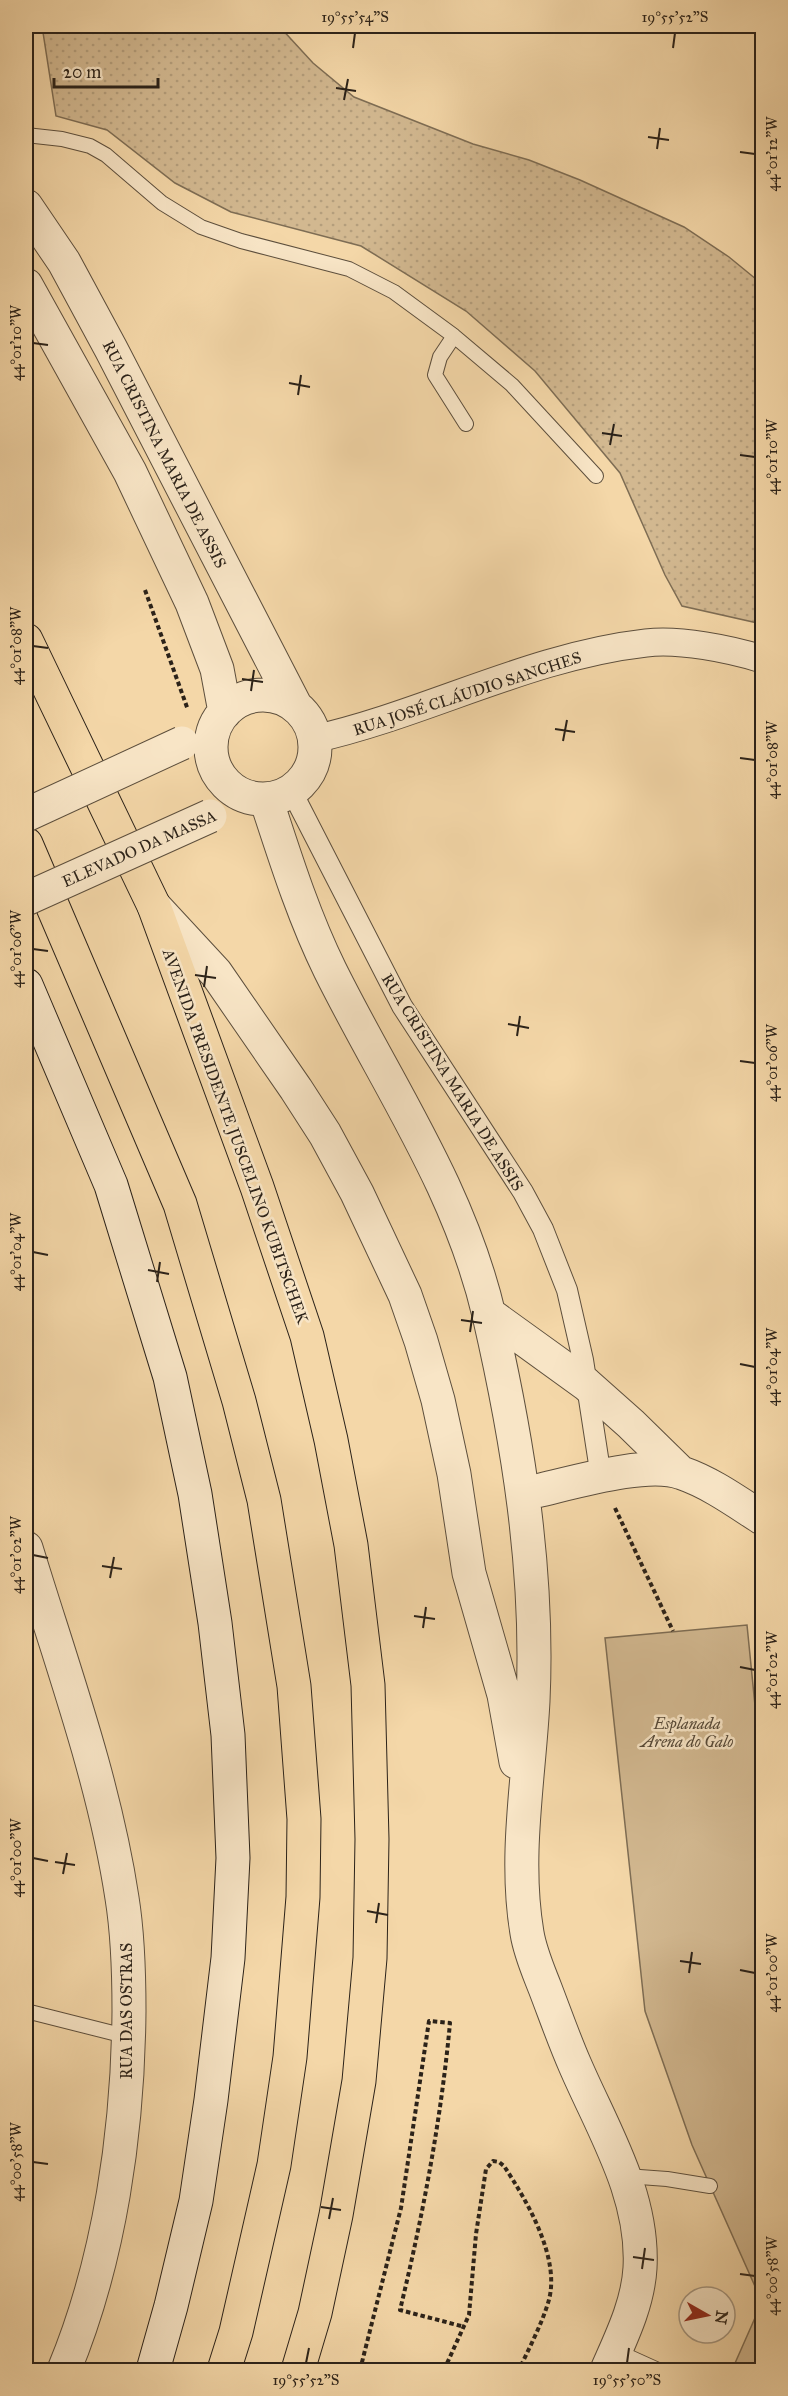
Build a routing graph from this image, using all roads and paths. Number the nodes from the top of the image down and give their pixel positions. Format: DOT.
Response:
graph roads {
  1 [pos="26,135"];
  2 [pos="26,206"];
  3 [pos="26,285"];
  4 [pos="454,336"];
  5 [pos="466,424"];
  6 [pos="596,476"];
  7 [pos="26,530"];
  8 [pos="26,535"];
  9 [pos="142,580"];
  10 [pos="26,640"];
  11 [pos="762,659"];
  12 [pos="296,707"];
  13 [pos="205,729"];
  14 [pos="314,739"];
  15 [pos="270,796"];
  16 [pos="26,815"];
  17 [pos="26,844"];
  18 [pos="26,899"];
  19 [pos="154,906"];
  20 [pos="26,985"];
  21 [pos="489,1314"];
  22 [pos="586,1384"];
  23 [pos="680,1472"];
  24 [pos="601,1477"];
  25 [pos="523,1494"];
  26 [pos="762,1518"];
  27 [pos="26,1548"];
  28 [pos="673,1631"];
  29 [pos="524,1805"];
  30 [pos="26,2011"];
  31 [pos="129,2037"];
  32 [pos="624,2175"];
  33 [pos="710,2186"];
  34 [pos="465,2327"];
  35 [pos="612,2360"];
  36 [pos="64,2370"];
  37 [pos="153,2370"];
  38 [pos="224,2370"];
  39 [pos="298,2370"];
  40 [pos="360,2370"];
  41 [pos="444,2370"];
  42 [pos="519,2370"];
  43 [pos="658,2370"];
  1 -- 4 [label="lane"];
  2 -- 12 [label="street, RUA CRISTINA MARIA DE ASSIS"];
  3 -- 13 [label="street"];
  4 -- 5 [label="lane"];
  4 -- 6 [label="lane"];
  7 -- 8 [label="path"];
  9 -- 13 [label="path"];
  10 -- 19 [label="highway, AVENIDA PRESIDENTE JUSCELINO KUBITSCHEK"];
  11 -- 14 [label="street, RUA JOSÉ CLÁUDIO SANCHES"];
  12 -- 13 [label="street"];
  12 -- 14 [label="street, RUA CRISTINA MARIA DE ASSIS"];
  13 -- 15 [label="street"];
  13 -- 16 [label="street, bridge"];
  14 -- 15 [label="street"];
  15 -- 18 [label="street, ELEVADO DA MASSA, bridge"];
  15 -- 21 [label="street"];
  15 -- 22 [label="street, RUA CRISTINA MARIA DE ASSIS"];
  17 -- 38 [label="highway"];
  19 -- 29 [label="street"];
  19 -- 39 [label="highway, AVENIDA PRESIDENTE JUSCELINO KUBITSCHEK"];
  20 -- 37 [label="street"];
  21 -- 22 [label="street"];
  21 -- 25 [label="street"];
  22 -- 23 [label="street"];
  22 -- 24 [label="street, RUA CRISTINA MARIA DE ASSIS"];
  23 -- 24 [label="street"];
  23 -- 26 [label="street"];
  24 -- 25 [label="street"];
  24 -- 28 [label="path"];
  25 -- 29 [label="street"];
  27 -- 31 [label="street, RUA DAS OSTRAS"];
  29 -- 32 [label="street"];
  30 -- 31 [label="lane"];
  31 -- 36 [label="street, RUA DAS OSTRAS"];
  32 -- 33 [label="lane"];
  32 -- 35 [label="street"];
  34 -- 40 [label="path"];
  34 -- 41 [label="path"];
  34 -- 42 [label="path"];
  35 -- 43 [label="lane"];
}
